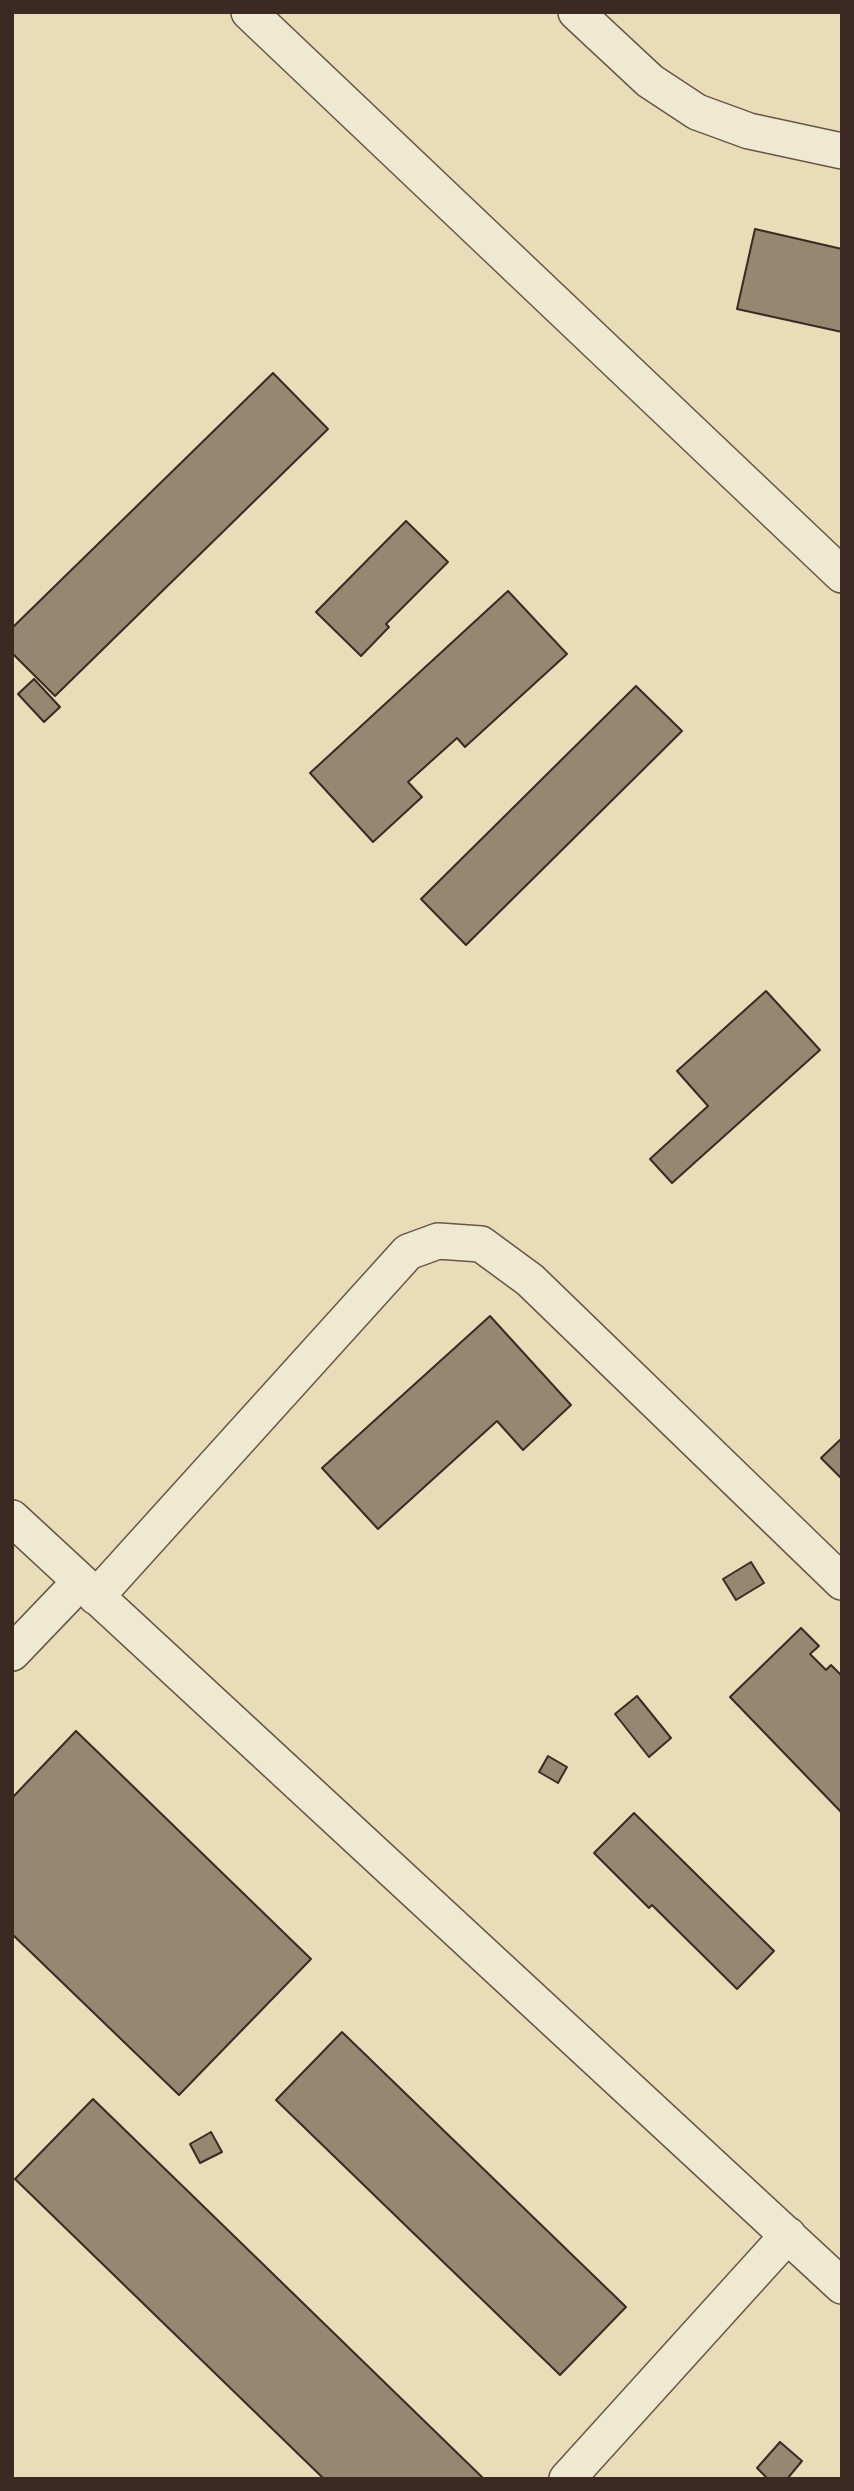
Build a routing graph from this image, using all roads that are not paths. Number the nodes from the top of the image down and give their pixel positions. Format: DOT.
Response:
graph roads {
  1 [pos="249,12"];
  2 [pos="576,12"];
  3 [pos="842,151"];
  4 [pos="842,575"];
  5 [pos="12,1518"];
  6 [pos="842,1582"];
  7 [pos="88,1590"];
  8 [pos="12,1653"];
  9 [pos="788,2235"];
  10 [pos="834,2270"];
  11 [pos="567,2479"];
  1 -- 4 [label="lane"];
  2 -- 3 [label="lane"];
  5 -- 7 [label="lane"];
  6 -- 7 [label="lane"];
  7 -- 8 [label="lane"];
  7 -- 9 [label="lane"];
  9 -- 10 [label="lane"];
  9 -- 11 [label="lane"];
}
